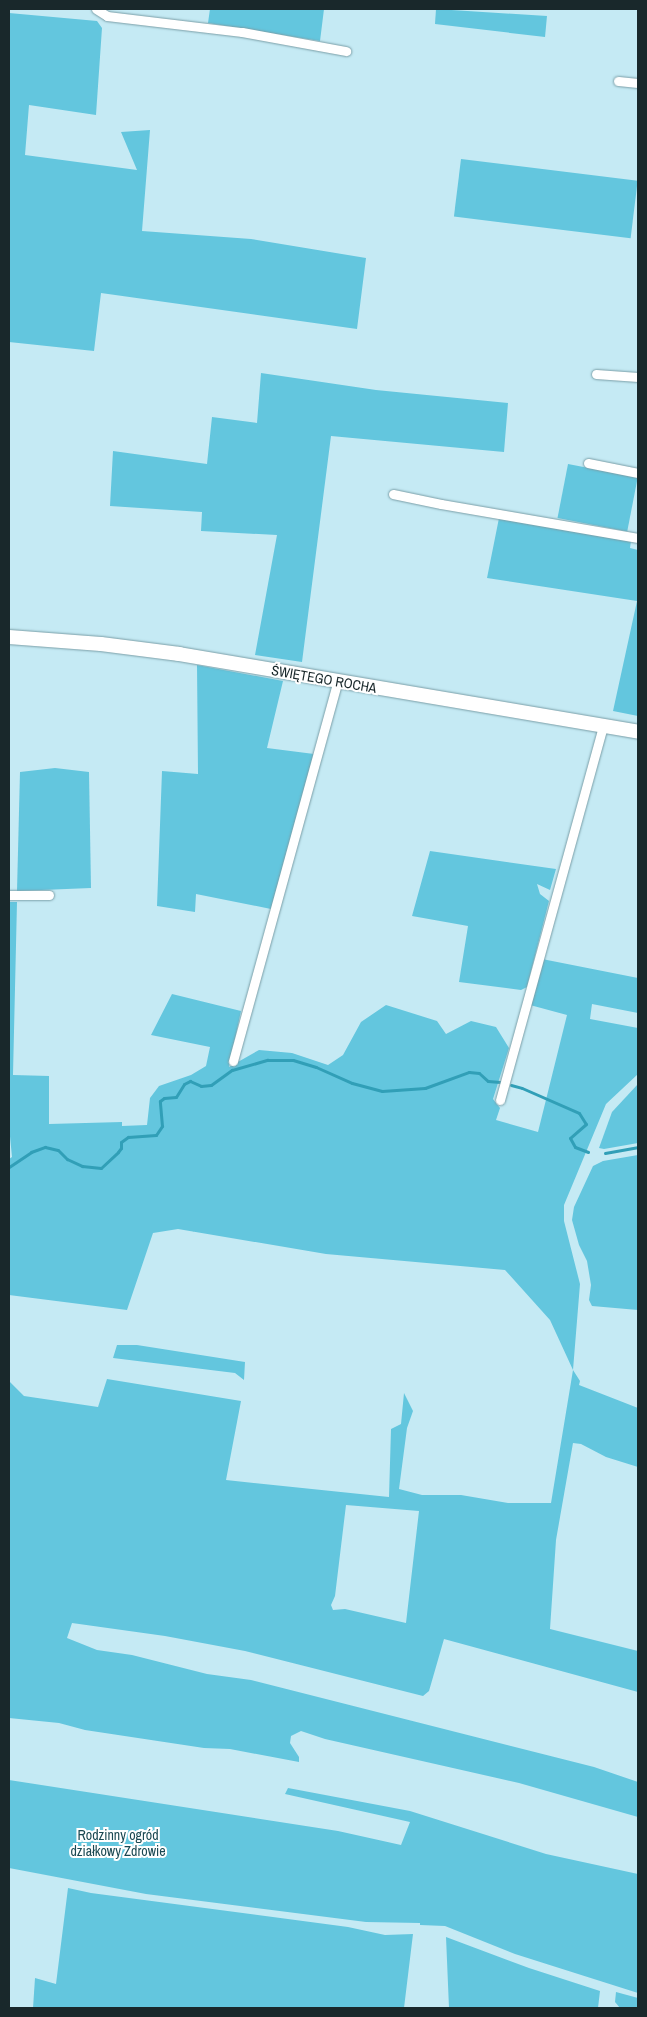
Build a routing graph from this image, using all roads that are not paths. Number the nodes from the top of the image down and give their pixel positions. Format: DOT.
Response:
graph roads {
  1 [pos="96,9"];
  2 [pos="346,51"];
  3 [pos="618,81"];
  4 [pos="638,83"];
  5 [pos="596,374"];
  6 [pos="638,377"];
  7 [pos="588,463"];
  8 [pos="638,473"];
  9 [pos="393,494"];
  10 [pos="638,538"];
  11 [pos="9,637"];
  12 [pos="338,681"];
  13 [pos="603,726"];
  14 [pos="638,732"];
  15 [pos="9,895"];
  16 [pos="49,895"];
  17 [pos="233,1061"];
  18 [pos="500,1100"];
  1 -- 2 [label="street"];
  3 -- 4 [label="street"];
  5 -- 6 [label="street"];
  7 -- 8 [label="street"];
  9 -- 10 [label="street"];
  11 -- 12 [label="street, ŚWIĘTEGO ROCHA"];
  12 -- 13 [label="street, ŚWIĘTEGO ROCHA"];
  12 -- 17 [label="street"];
  13 -- 14 [label="street, ŚWIĘTEGO ROCHA"];
  13 -- 18 [label="street"];
  15 -- 16 [label="street"];
}
